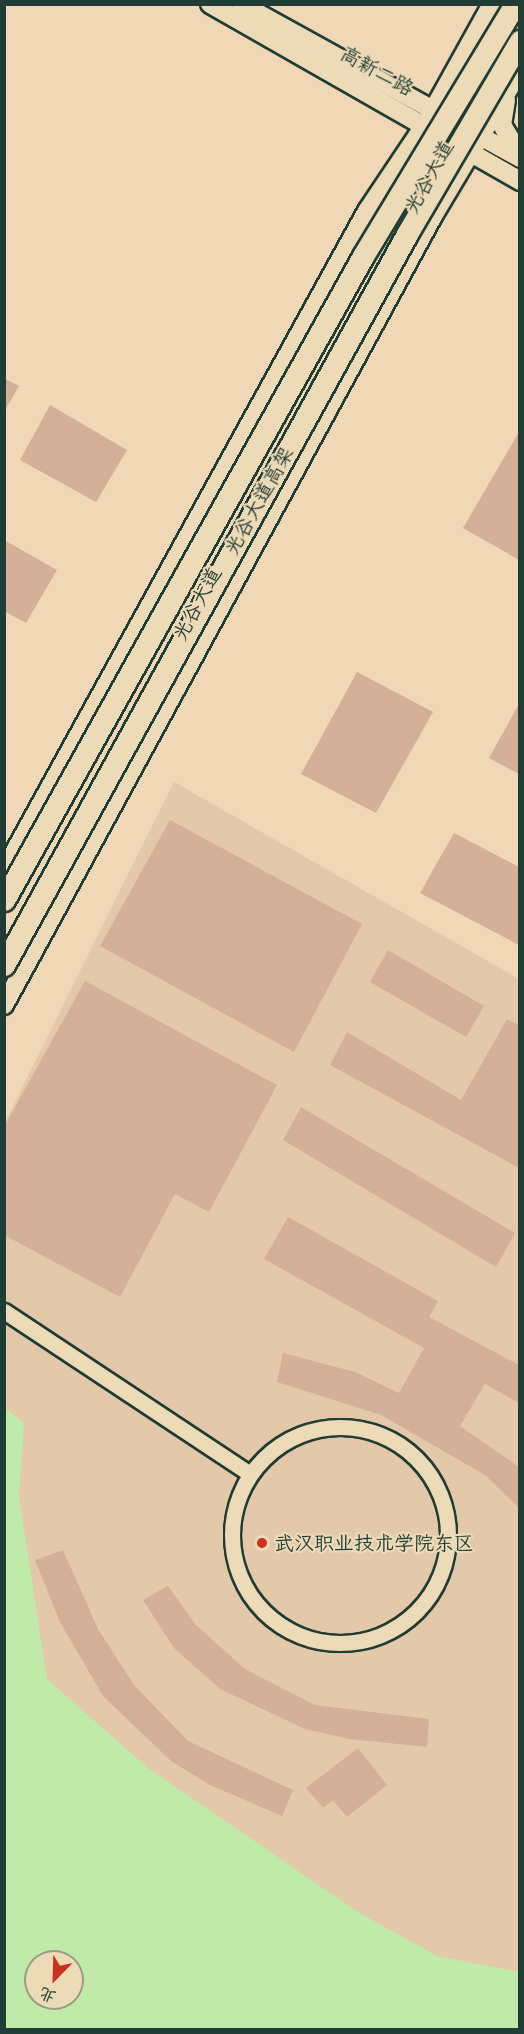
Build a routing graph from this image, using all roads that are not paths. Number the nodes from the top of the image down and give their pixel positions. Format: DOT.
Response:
graph roads {
  1 [pos="210,4"];
  2 [pos="241,4"];
  3 [pos="492,4"];
  4 [pos="515,4"];
  5 [pos="519,41"];
  6 [pos="518,72"];
  7 [pos="430,116"];
  8 [pos="479,135"];
  9 [pos="469,152"];
  10 [pos="519,157"];
  11 [pos="519,181"];
  12 [pos="4,871"];
  13 [pos="4,900"];
  14 [pos="4,964"];
  15 [pos="4,1005"];
  16 [pos="4,1311"];
  17 [pos="249,1473"];
  1 -- 7 [label="main road, 高新二路"];
  2 -- 7 [label="main road, 高新二路"];
  3 -- 7 [label="main road, 光谷大道"];
  4 -- 13 [label="highway, 光谷大道高架, bridge"];
  5 -- 14 [label="highway, 光谷大道高架, bridge"];
  6 -- 8 [label="main road, 光谷大道"];
  6 -- 10 [label="main road"];
  7 -- 8 [label="main road, 高新二路"];
  7 -- 9 [label="main road, 高新二路"];
  7 -- 12 [label="main road, 光谷大道"];
  8 -- 9 [label="main road, 光谷大道"];
  8 -- 10 [label="main road, 高新二路"];
  9 -- 11 [label="main road, 高新二路"];
  9 -- 15 [label="main road, 光谷大道"];
  16 -- 17 [label="street"];
  17 -- 17 [label="street"];
}
